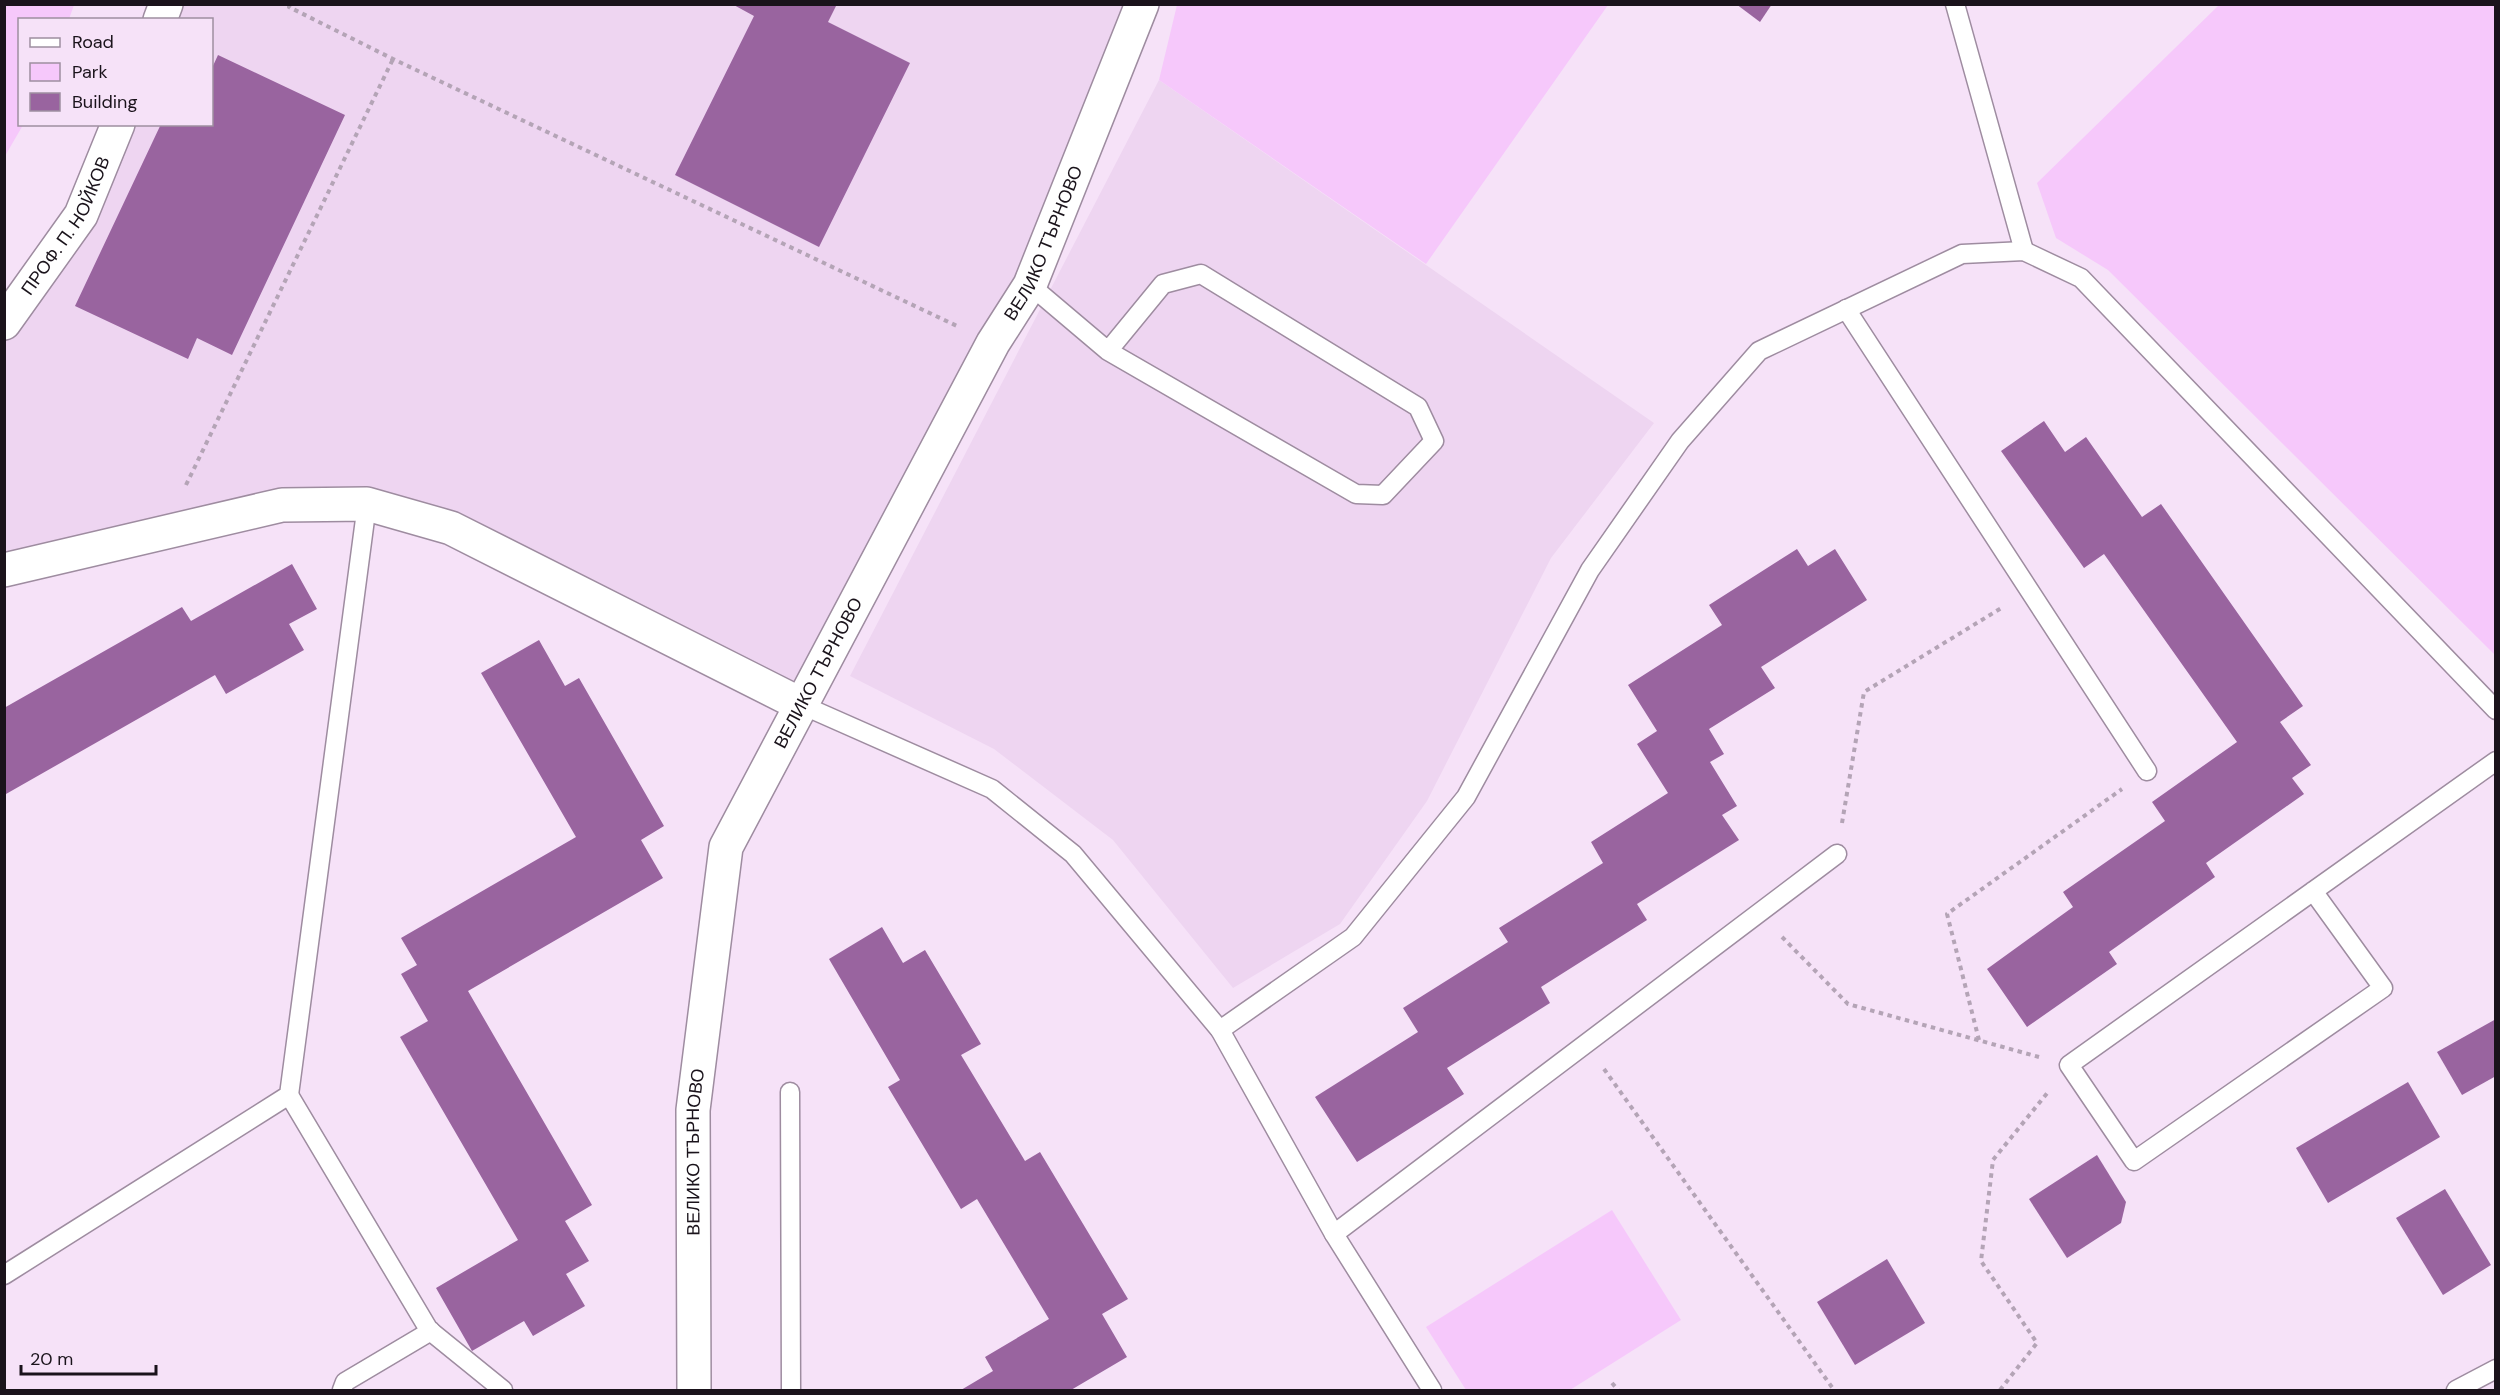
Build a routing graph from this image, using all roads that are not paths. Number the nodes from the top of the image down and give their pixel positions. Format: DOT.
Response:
graph roads {
  1 [pos="1142,4"];
  2 [pos="1954,4"];
  3 [pos="116,126"];
  4 [pos="2024,252"];
  5 [pos="1030,285"];
  6 [pos="1846,309"];
  7 [pos="4,323"];
  8 [pos="1108,351"];
  9 [pos="367,504"];
  10 [pos="4,570"];
  11 [pos="802,705"];
  12 [pos="2496,710"];
  13 [pos="2496,761"];
  14 [pos="2147,771"];
  15 [pos="1837,854"];
  16 [pos="2313,891"];
  17 [pos="1220,1030"];
  18 [pos="790,1092"];
  19 [pos="289,1095"];
  20 [pos="1334,1234"];
  21 [pos="4,1275"];
  22 [pos="431,1331"];
  23 [pos="2496,1369"];
  24 [pos="342,1390"];
  25 [pos="503,1390"];
  26 [pos="694,1390"];
  27 [pos="792,1390"];
  28 [pos="1432,1390"];
  29 [pos="2456,1390"];
  1 -- 5 [label="street, ВЕЛИКО ТЪРНОВО"];
  2 -- 4 [label="lane"];
  3 -- 7 [label="street, ПРОФ. П. НОЙКОВ"];
  4 -- 6 [label="lane"];
  4 -- 12 [label="lane"];
  5 -- 8 [label="lane"];
  5 -- 11 [label="street, ВЕЛИКО ТЪРНОВО"];
  6 -- 14 [label="lane"];
  6 -- 17 [label="lane"];
  8 -- 8 [label="lane"];
  9 -- 10 [label="street"];
  9 -- 11 [label="street"];
  9 -- 19 [label="lane"];
  11 -- 17 [label="lane"];
  11 -- 26 [label="street, ВЕЛИКО ТЪРНОВО"];
  13 -- 16 [label="lane"];
  15 -- 20 [label="lane"];
  16 -- 16 [label="lane"];
  17 -- 20 [label="lane"];
  18 -- 27 [label="lane"];
  19 -- 21 [label="lane"];
  19 -- 22 [label="lane"];
  20 -- 28 [label="lane"];
  22 -- 24 [label="lane"];
  22 -- 25 [label="lane"];
  23 -- 29 [label="lane"];
}
